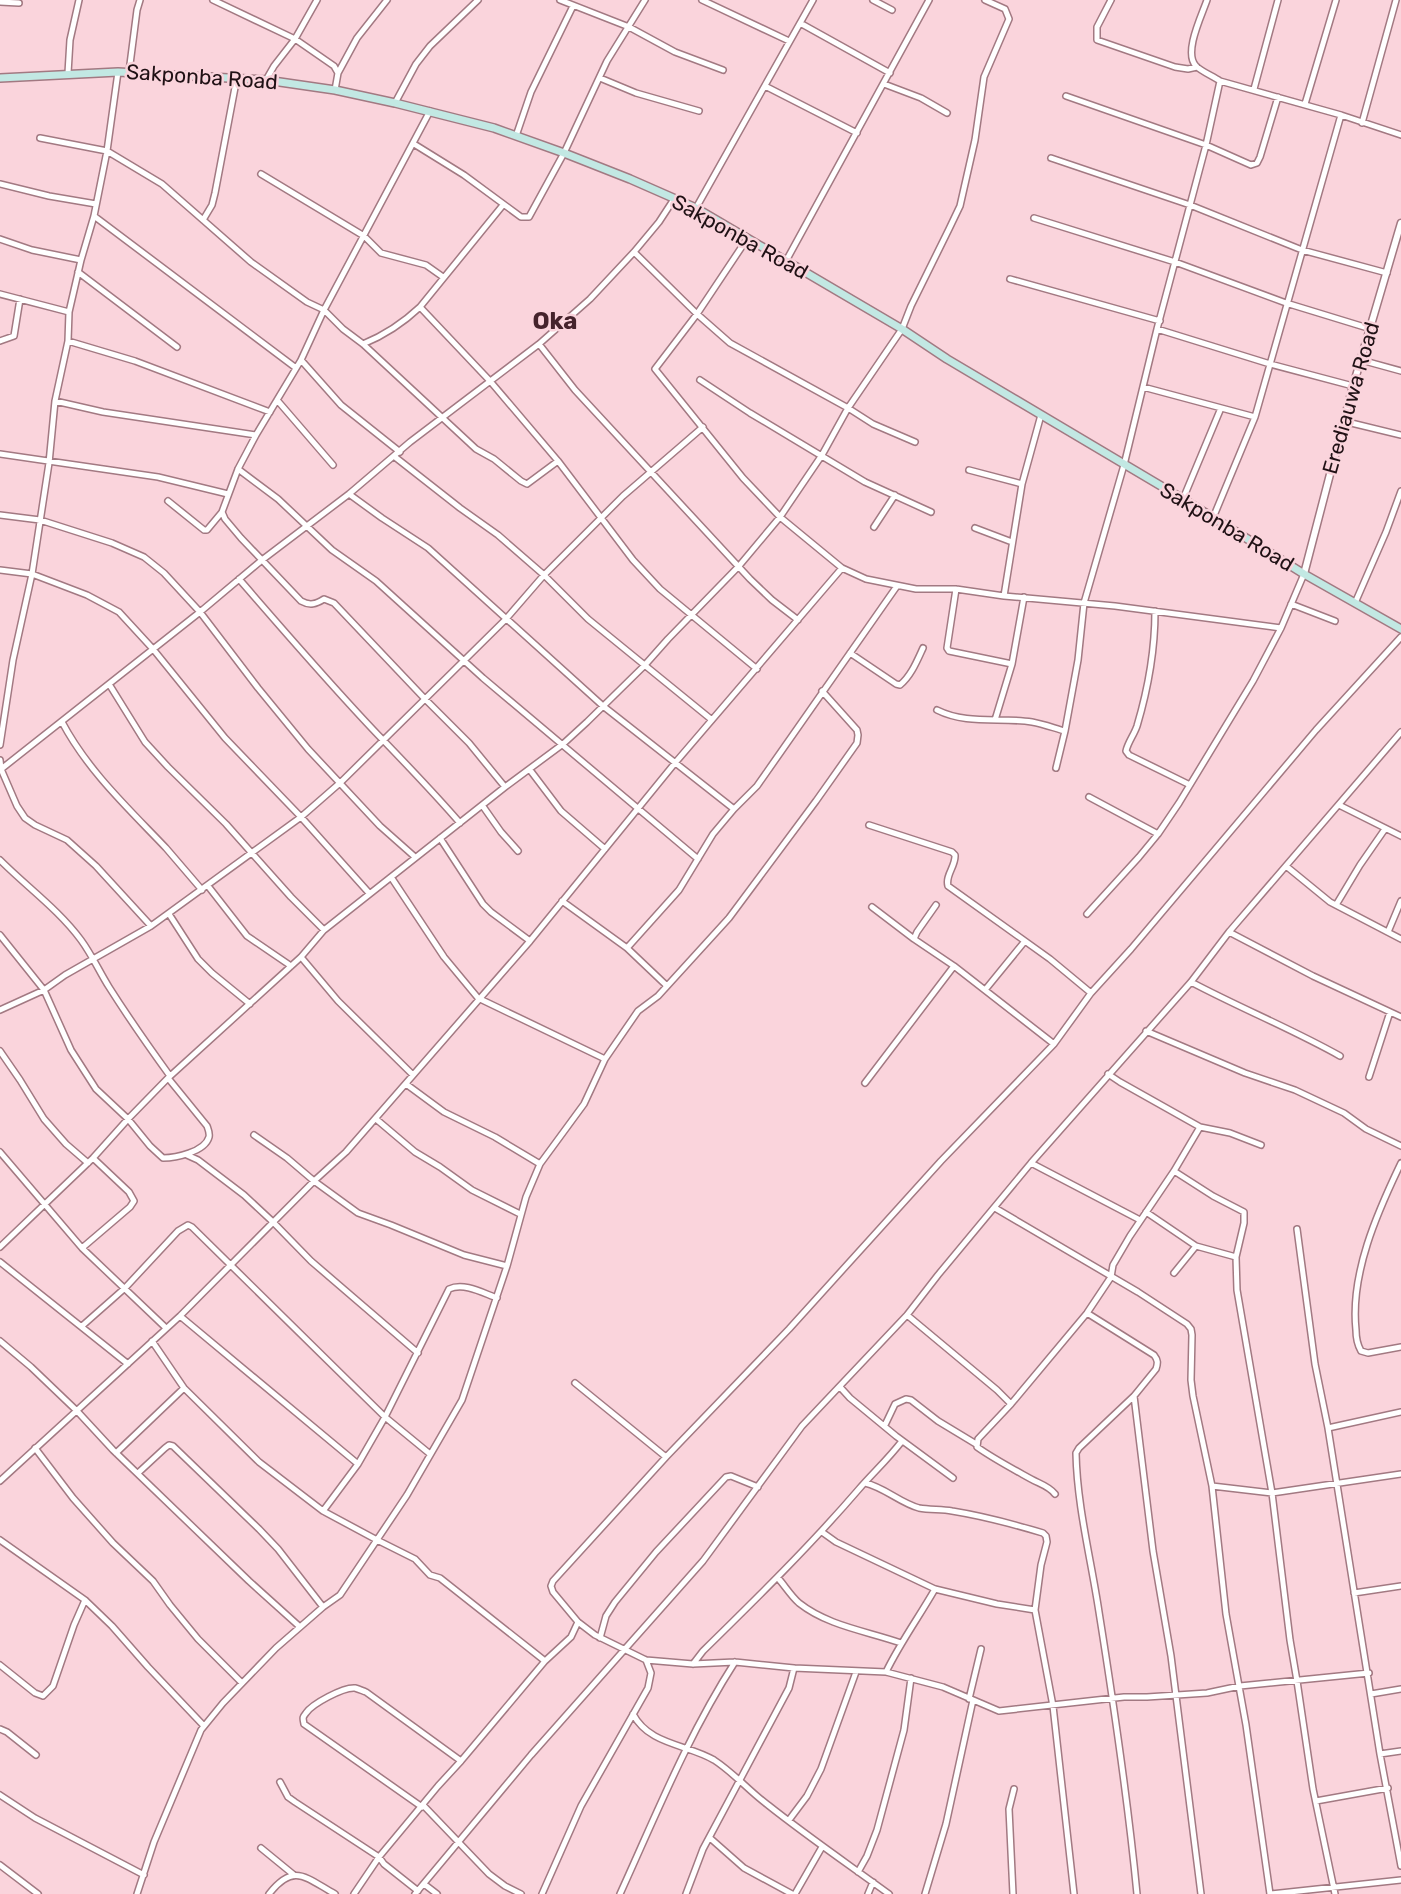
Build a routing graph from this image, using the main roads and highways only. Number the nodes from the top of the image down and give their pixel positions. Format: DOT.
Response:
graph roads {
  1 [pos="0,78"];
  2 [pos="1401,629"];
  1 -- 2 [label="main road, Sakponba Road"];
}
